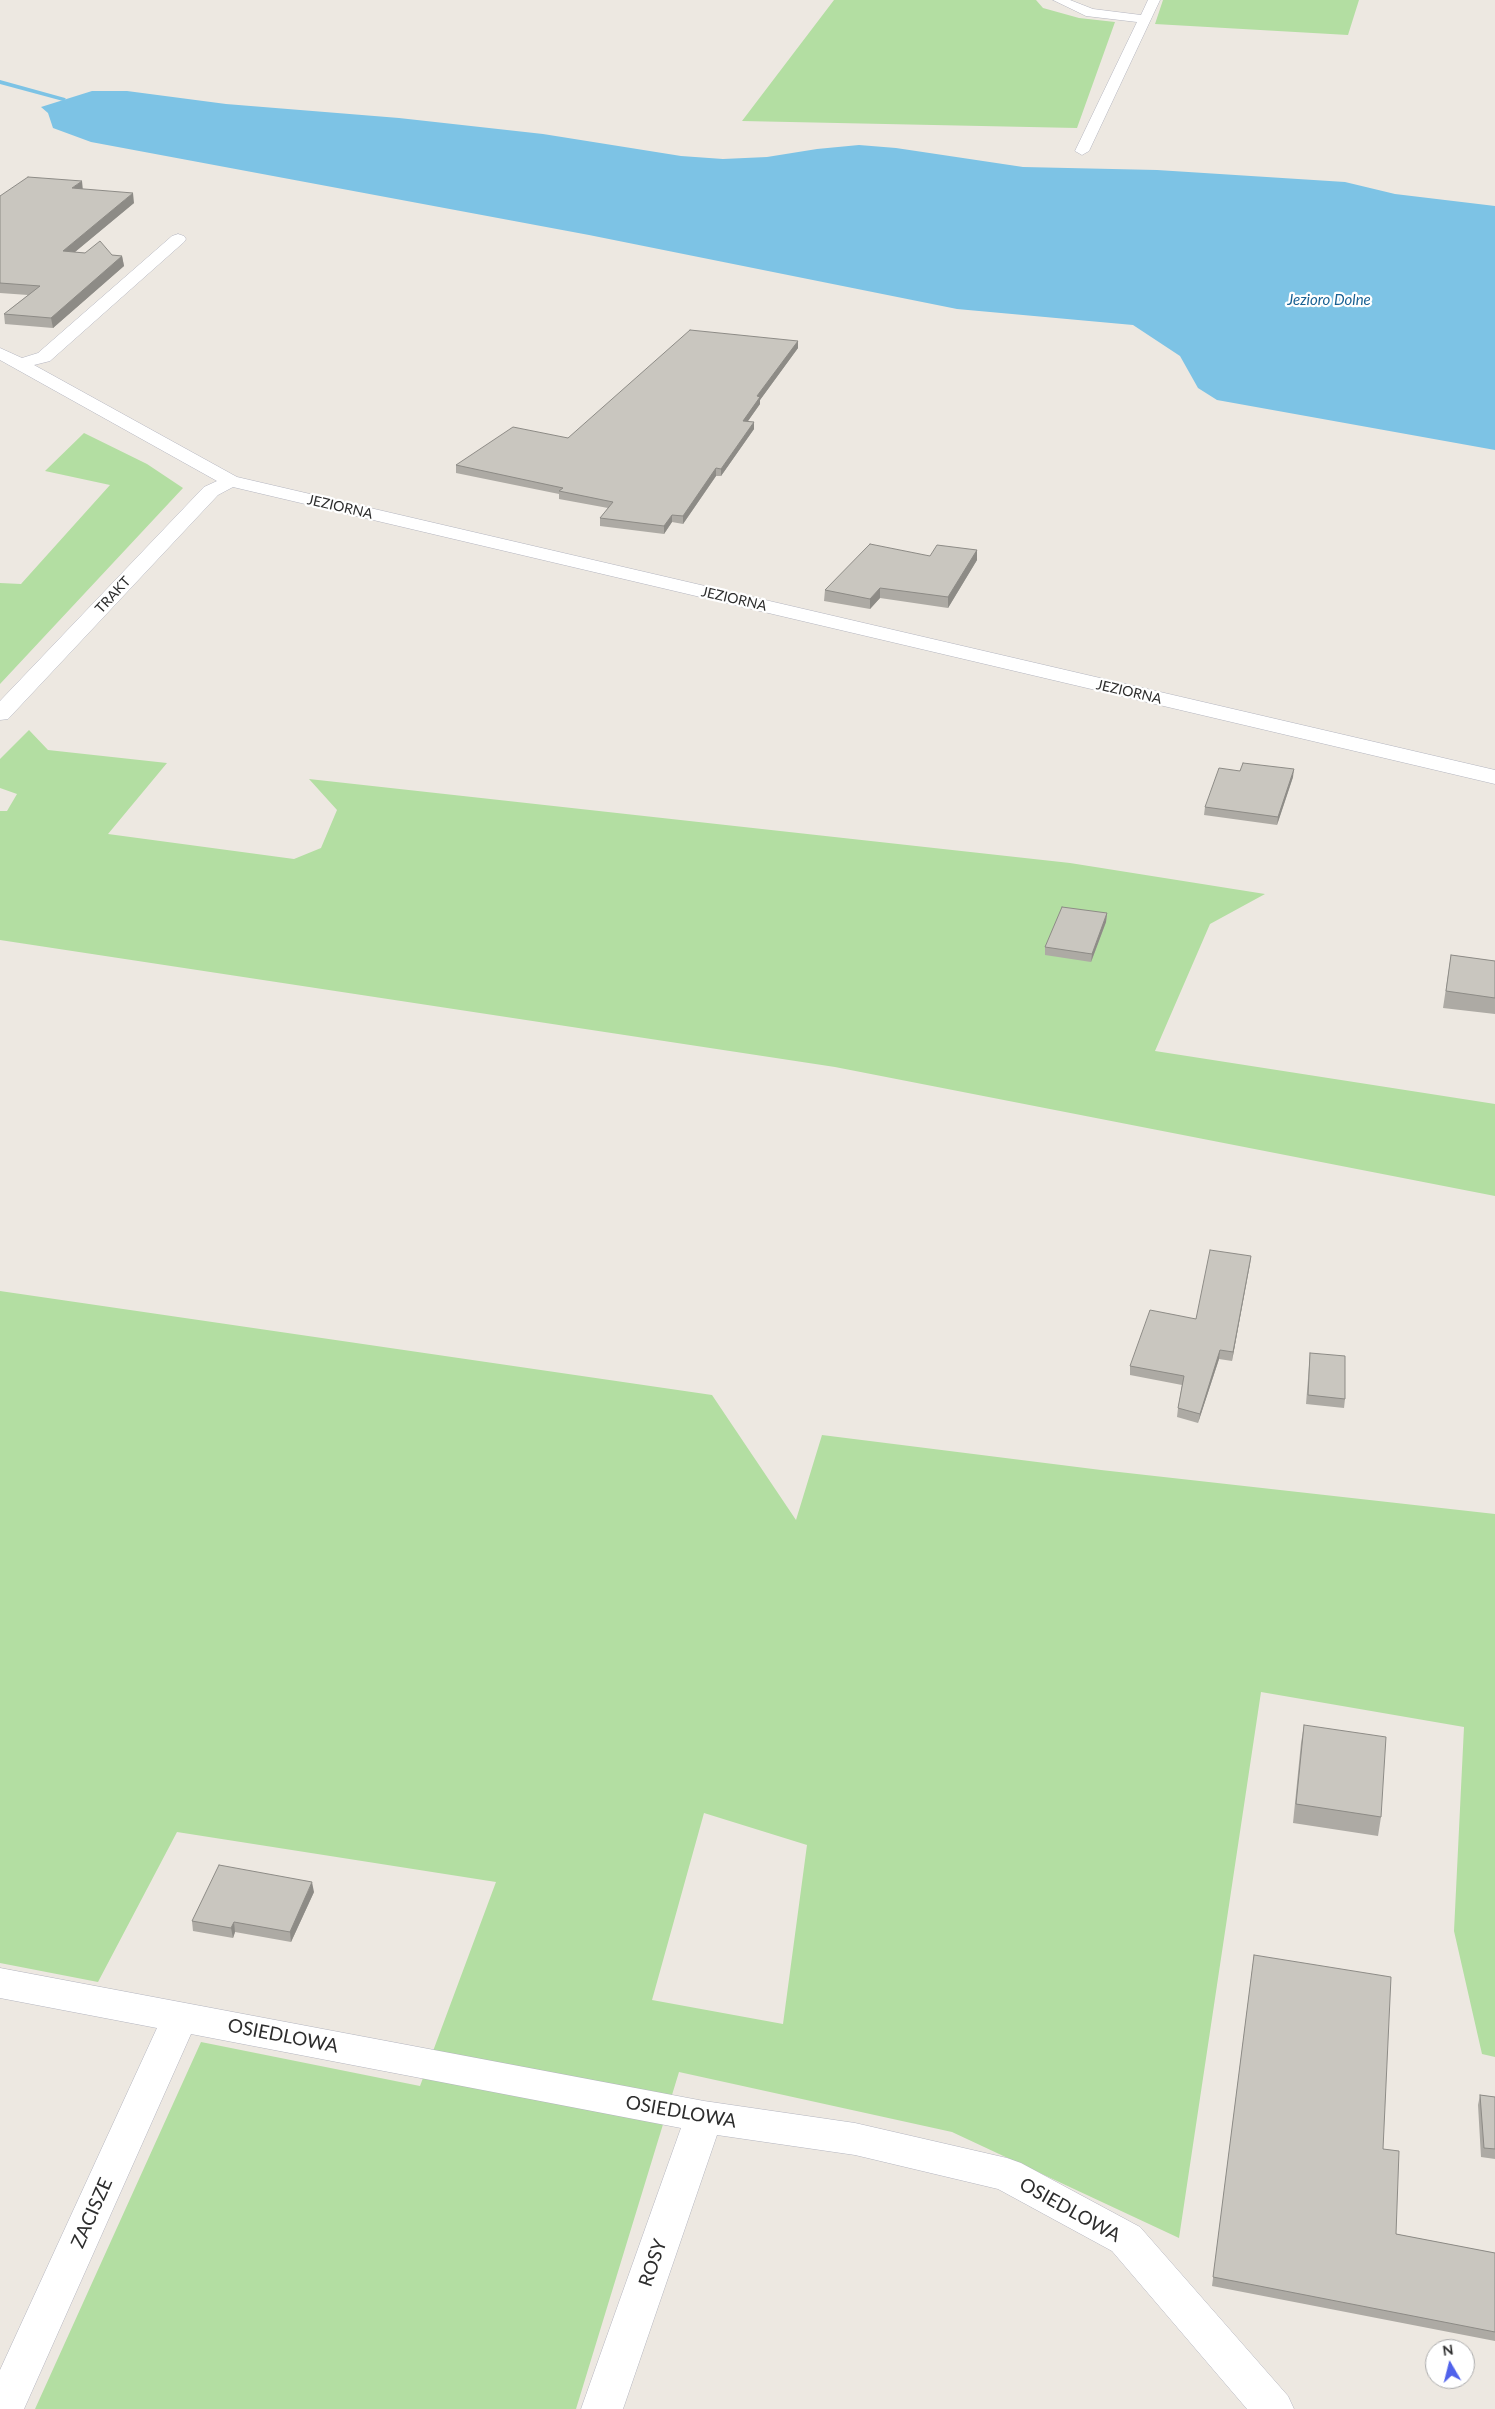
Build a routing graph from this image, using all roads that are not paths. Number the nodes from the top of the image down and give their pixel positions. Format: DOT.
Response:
graph roads {
  1 [pos="1059,0"];
  2 [pos="1154,0"];
  3 [pos="1146,19"];
  4 [pos="1082,151"];
  5 [pos="178,239"];
  6 [pos="0,353"];
  7 [pos="19,364"];
  8 [pos="231,481"];
  9 [pos="0,714"];
  10 [pos="1495,777"];
  11 [pos="0,1983"];
  12 [pos="181,2016"];
  13 [pos="704,2117"];
  14 [pos="3,2409"];
  15 [pos="602,2409"];
  16 [pos="1273,2409"];
  1 -- 3 [label="street"];
  2 -- 3 [label="street"];
  3 -- 4 [label="street"];
  5 -- 7 [label="street"];
  6 -- 7 [label="street, JEZIORNA"];
  7 -- 8 [label="street, JEZIORNA"];
  8 -- 9 [label="street, TRAKT"];
  8 -- 10 [label="street, JEZIORNA"];
  11 -- 12 [label="street, OSIEDLOWA"];
  12 -- 13 [label="street, OSIEDLOWA"];
  12 -- 14 [label="street, ZACISZE"];
  13 -- 15 [label="street, ROSY"];
  13 -- 16 [label="street, OSIEDLOWA"];
}
